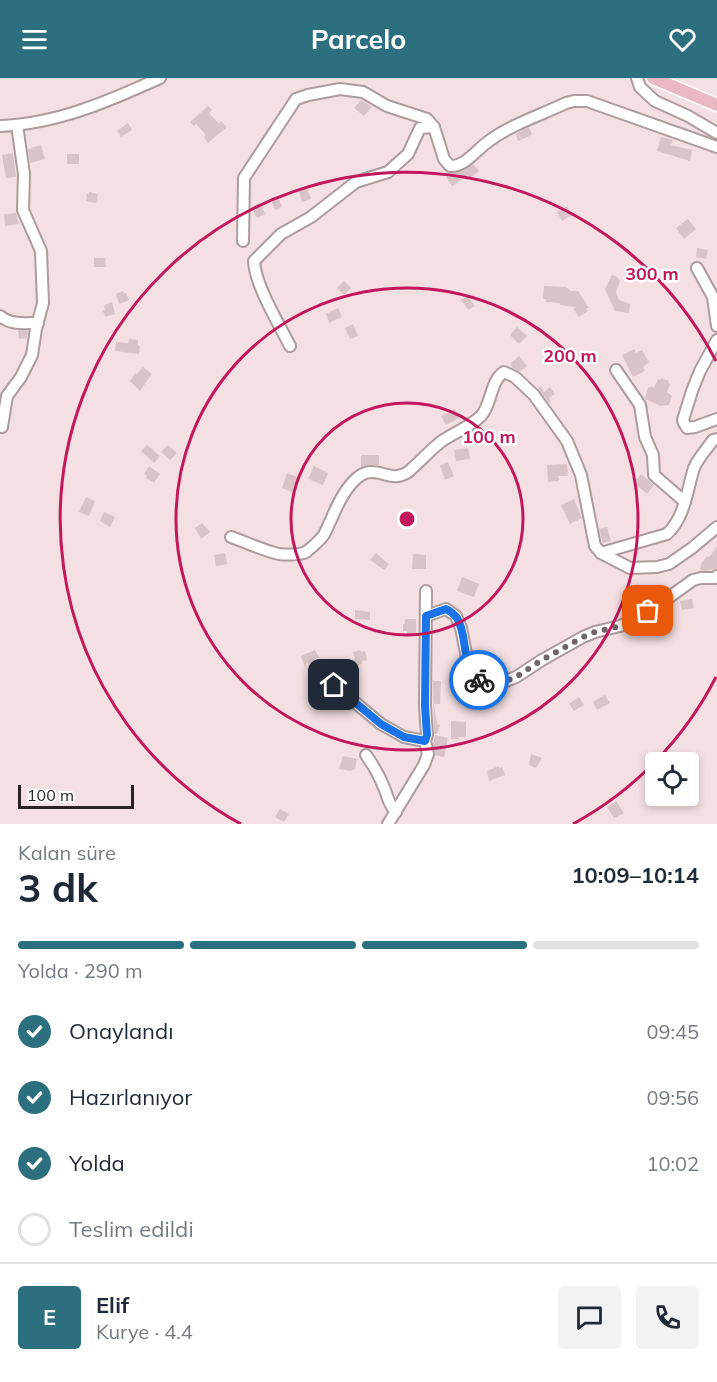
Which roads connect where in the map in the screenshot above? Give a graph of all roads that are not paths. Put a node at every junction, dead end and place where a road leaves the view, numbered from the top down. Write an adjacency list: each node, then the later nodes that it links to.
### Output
1 (160, 78): 5 (street)
2 (637, 78): 8 (street)
3 (653, 78): 4 (main road)
4 (717, 105)
5 (17, 125): 6 (street); 14 (street)
6 (0, 126)
7 (434, 127): 9 (street); 10 (street); 17 (street)
8 (717, 133)
9 (717, 147)
10 (243, 241)
11 (697, 268): 12 (street)
12 (715, 294): 15 (street)
13 (0, 316): 14 (street)
14 (38, 323): 20 (street)
15 (717, 326)
16 (717, 340): 19 (street)
17 (290, 346)
18 (616, 370): 22 (street)
19 (717, 418)
20 (2, 427)
21 (717, 439): 22 (street)
22 (686, 502): 25 (street)
23 (717, 526): 25 (street)
24 (231, 537): 25 (street)
25 (601, 553)
26 (717, 576): 28 (street)
27 (426, 591): 28 (street)
28 (426, 616): 30 (street)
29 (334, 685): 30 (street)
30 (425, 741): 32 (street)
31 (366, 755): 32 (street)
32 (396, 812): 33 (street)
33 (388, 824)

